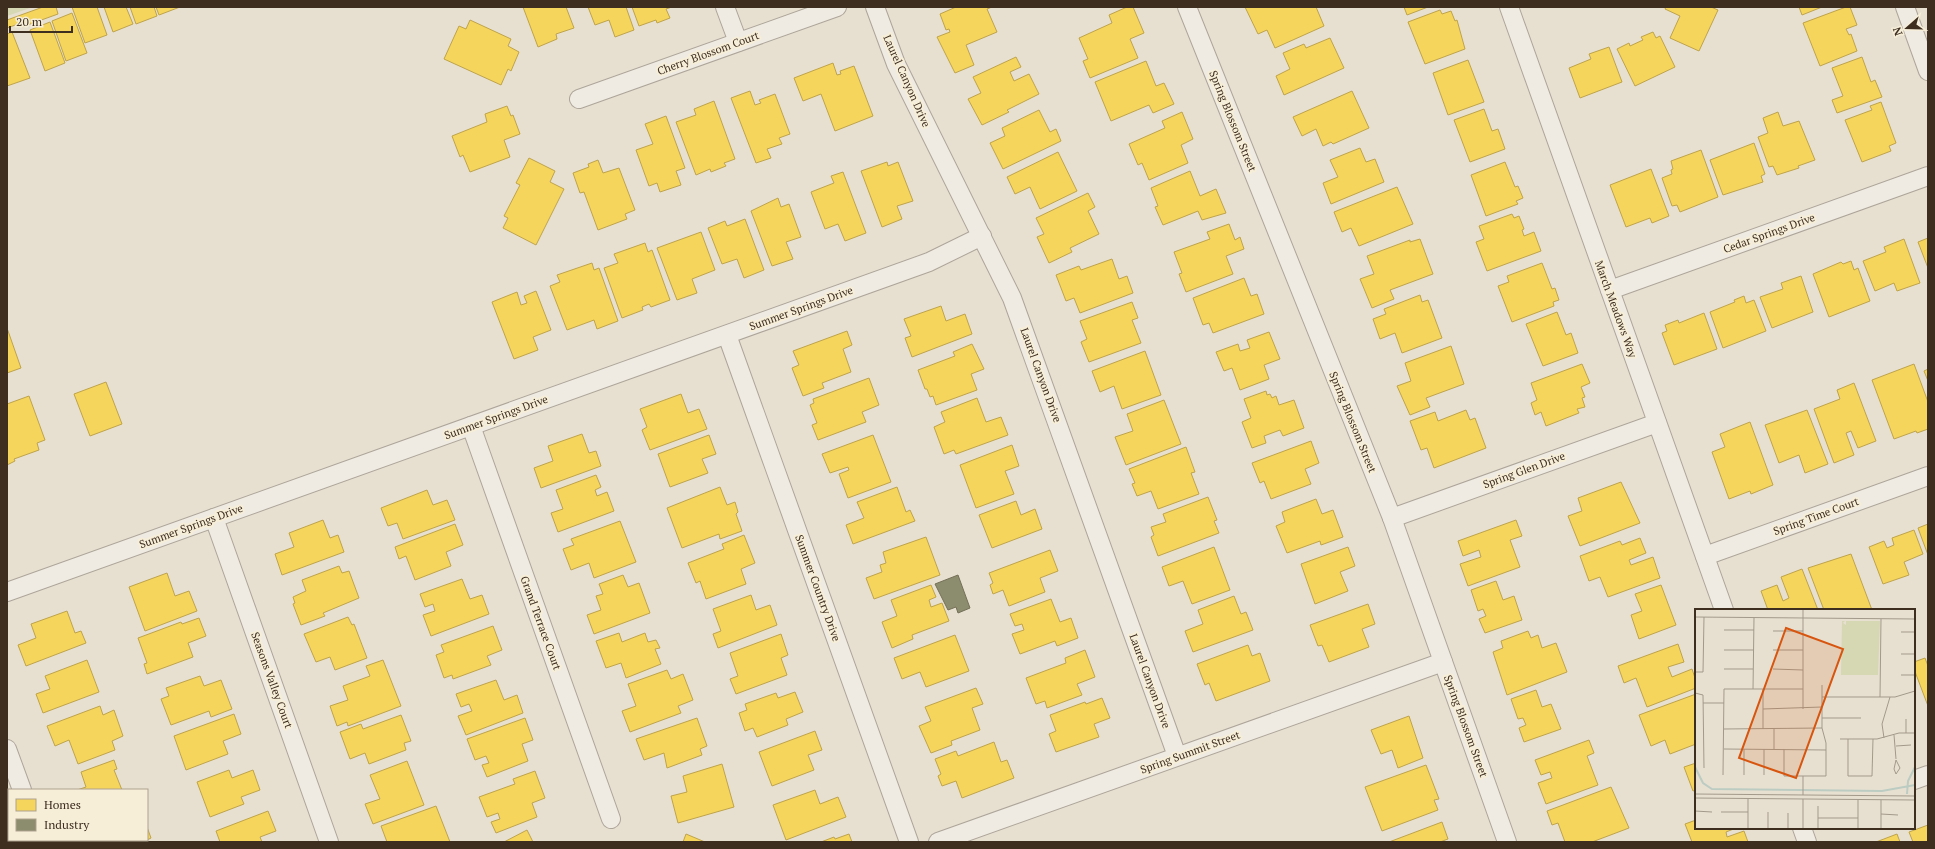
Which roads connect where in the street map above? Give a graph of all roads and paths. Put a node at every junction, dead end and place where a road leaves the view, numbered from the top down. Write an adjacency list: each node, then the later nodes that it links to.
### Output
1 (725, 7): 7 (street)
2 (837, 7): 7 (street, Cherry Blossom Court)
3 (875, 7): 11 (street, Laurel Canyon Drive)
4 (1187, 7): 18 (street, Spring Blossom Street)
5 (1905, 7): 8 (street)
6 (1513, 8): 12 (street, March Meadows Way)
7 (738, 42): 9 (street, Cherry Blossom Court)
8 (1928, 71)
9 (578, 99)
10 (1928, 176): 12 (street, Cedar Springs Drive)
11 (982, 236): 13 (street, Summer Springs Drive); 24 (street, Laurel Canyon Drive)
12 (1610, 290): 14 (street, March Meadows Way)
13 (728, 335): 15 (street, Summer Springs Drive); 31 (street, Summer Country Drive)
14 (1657, 423): 18 (street, Spring Glen Drive); 19 (street, March Meadows Way)
15 (471, 426): 17 (street, Summer Springs Drive); 28 (street, Grand Terrace Court)
16 (1928, 476): 19 (street, Spring Time Court)
17 (214, 518): 20 (street, Summer Springs Drive); 30 (street, Seasons Valley Court)
18 (1392, 518): 22 (street, Spring Blossom Street)
19 (1705, 556): 21 (street, March Meadows Way)
20 (7, 592)
21 (1724, 609)
22 (1443, 662): 24 (street, Spring Summit Street); 33 (street, Spring Blossom Street)
23 (7, 749): 27 (street)
24 (1177, 756): 32 (street, Spring Summit Street)
25 (1928, 776): 26 (street)
26 (1915, 780)
27 (22, 789)
28 (611, 819)
29 (1802, 829): 34 (street)
30 (329, 842)
31 (909, 842)
32 (938, 842)
33 (1507, 842)
34 (1807, 842)

